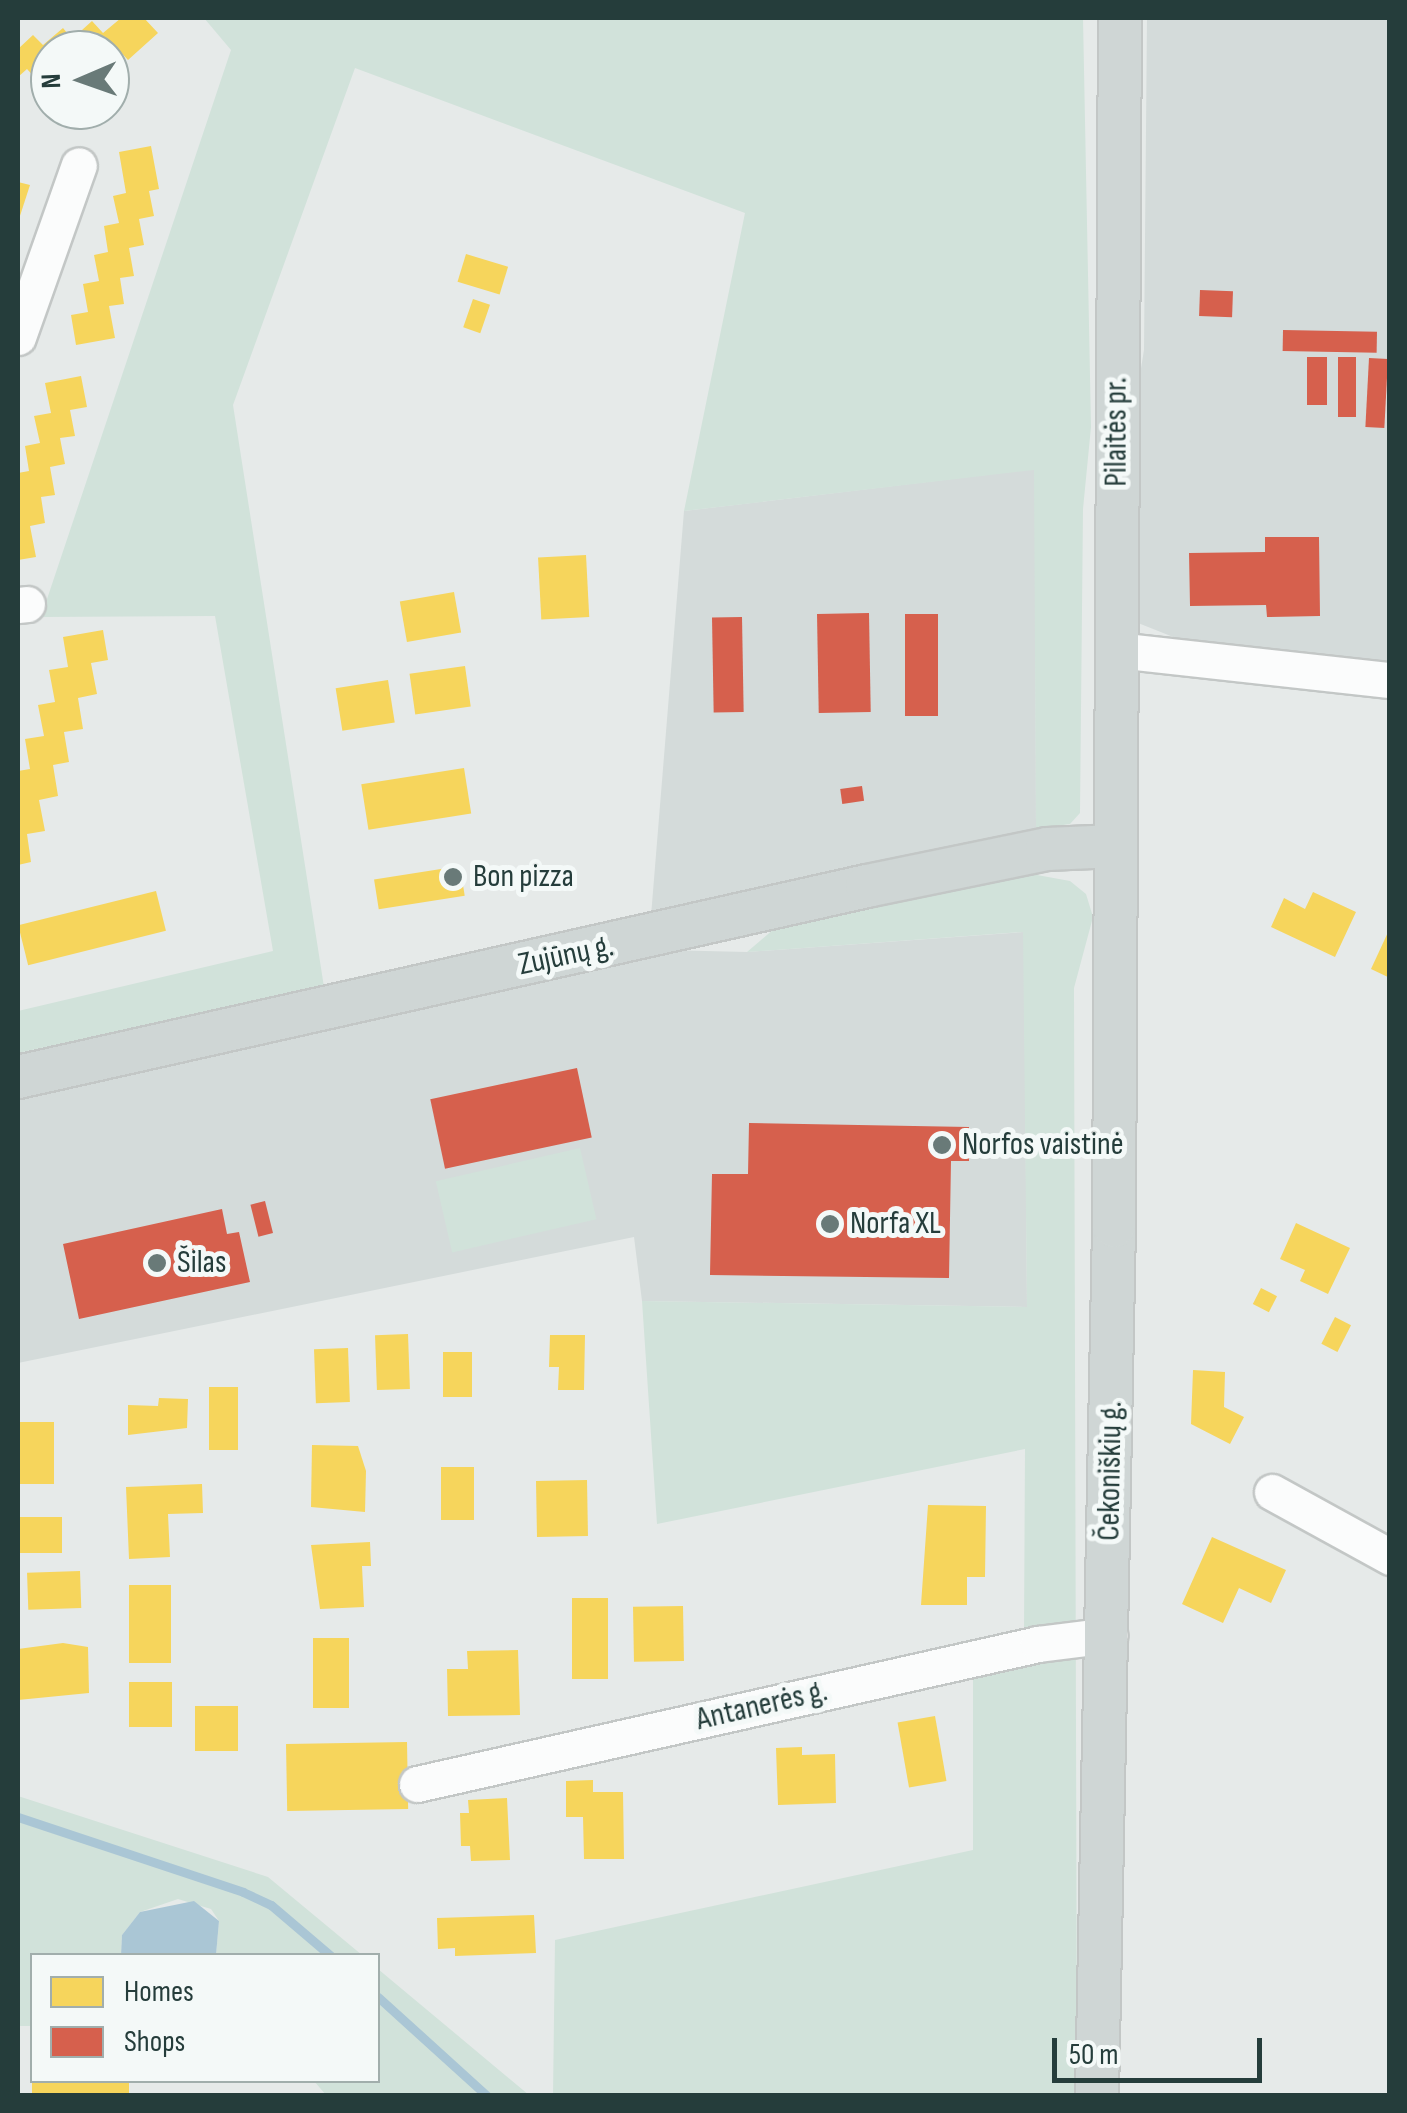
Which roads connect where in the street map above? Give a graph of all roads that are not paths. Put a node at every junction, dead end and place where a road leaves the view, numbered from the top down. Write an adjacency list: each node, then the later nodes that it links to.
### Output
1 (1120, 18): 5 (main road, Pilaitės pr.)
2 (78, 165): 3 (street)
3 (30, 262): 4 (street)
4 (18, 337)
5 (1117, 650): 6 (street); 7 (main road, Pilaitės pr.)
6 (1390, 680)
7 (1116, 846): 8 (main road, Zujūnų g.); 11 (main road, Čekoniškių g.)
8 (18, 1077)
9 (1272, 1492): 10 (street)
10 (1390, 1557)
11 (1108, 1634): 12 (street, Antanerės g.); 13 (main road, Čekoniškių g.)
12 (417, 1784)
13 (1098, 2096)

